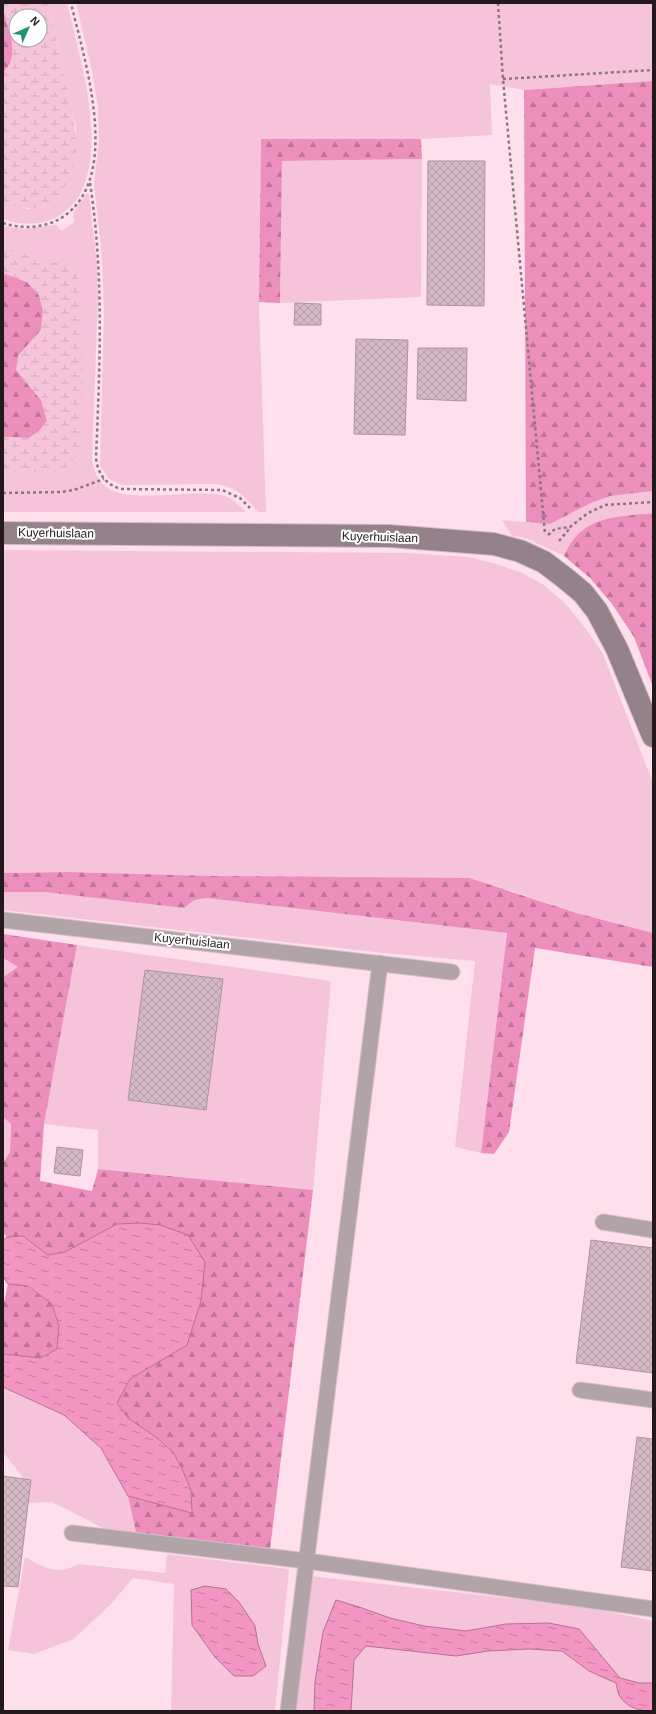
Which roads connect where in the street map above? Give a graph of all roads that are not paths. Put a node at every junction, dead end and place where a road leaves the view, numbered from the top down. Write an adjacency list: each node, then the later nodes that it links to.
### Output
1 (3, 533): 2 (street, Kuyerhuislaan)
2 (653, 736)
3 (3, 920): 4 (lane, Kuyerhuislaan)
4 (380, 963): 5 (lane, Kuyerhuislaan); 11 (lane)
5 (452, 972)
6 (603, 1222): 7 (lane)
7 (653, 1230)
8 (580, 1390): 9 (lane)
9 (653, 1400)
10 (72, 1533): 11 (lane)
11 (307, 1561): 12 (lane); 13 (lane)
12 (653, 1609)
13 (288, 1711)

